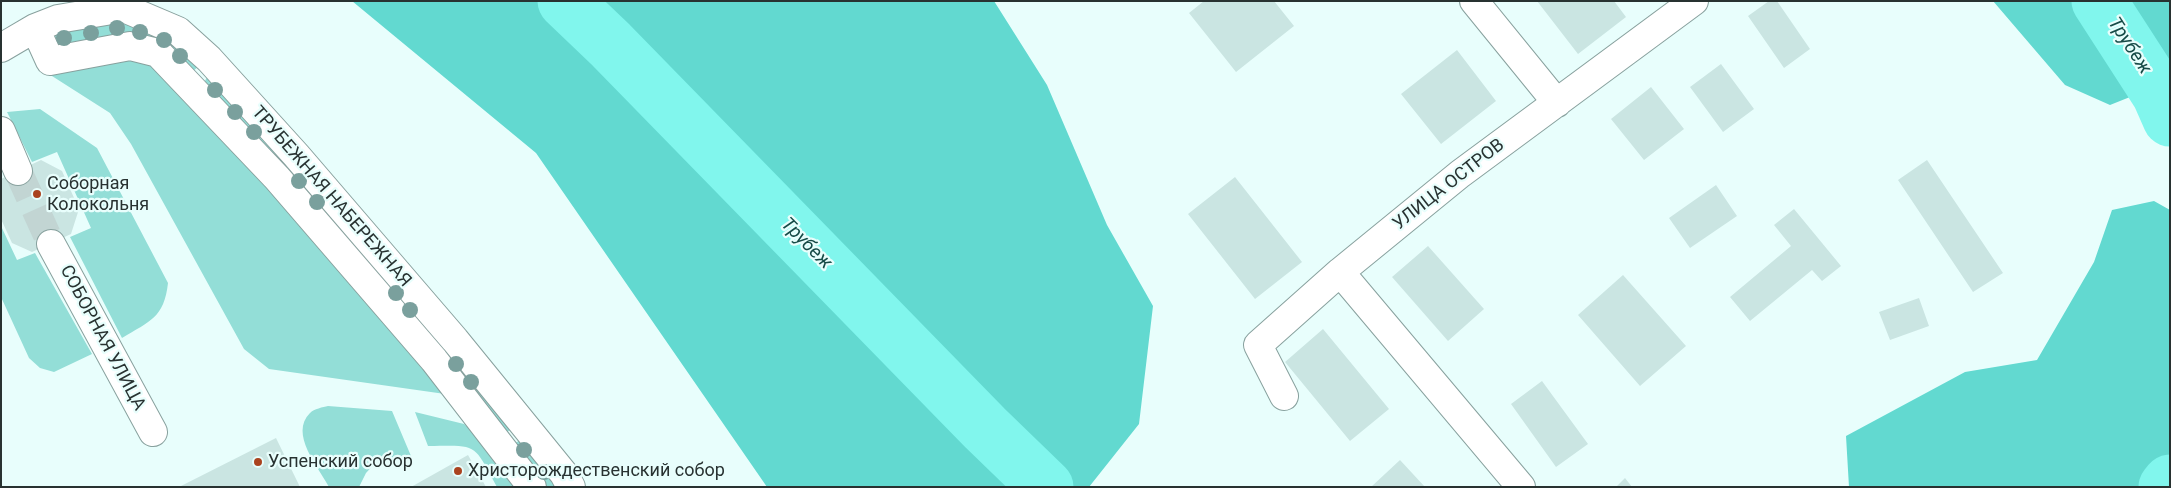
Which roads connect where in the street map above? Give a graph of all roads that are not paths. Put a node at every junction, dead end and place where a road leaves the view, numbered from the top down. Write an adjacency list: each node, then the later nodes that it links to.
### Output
1 (1474, 1): 5 (street)
2 (1694, 1): 5 (street, УЛИЦА ОСТРОВ)
3 (35, 28): 4 (street, ТРУБЕЖНАЯ НАБЕРЕЖНАЯ); 12 (street, ТРУБЕЖНАЯ НАБЕРЕЖНАЯ); 13 (street, ТРУБЕЖНАЯ НАБЕРЕЖНАЯ)
4 (1, 48)
5 (1557, 103): 9 (street, УЛИЦА ОСТРОВ)
6 (1, 131): 7 (street)
7 (18, 170)
8 (51, 244): 11 (street, СОБОРНАЯ УЛИЦА)
9 (1340, 272): 10 (street, УЛИЦА ОСТРОВ); 14 (street)
10 (1284, 396)
11 (153, 432)
12 (532, 487)
13 (571, 487)
14 (1521, 487)

